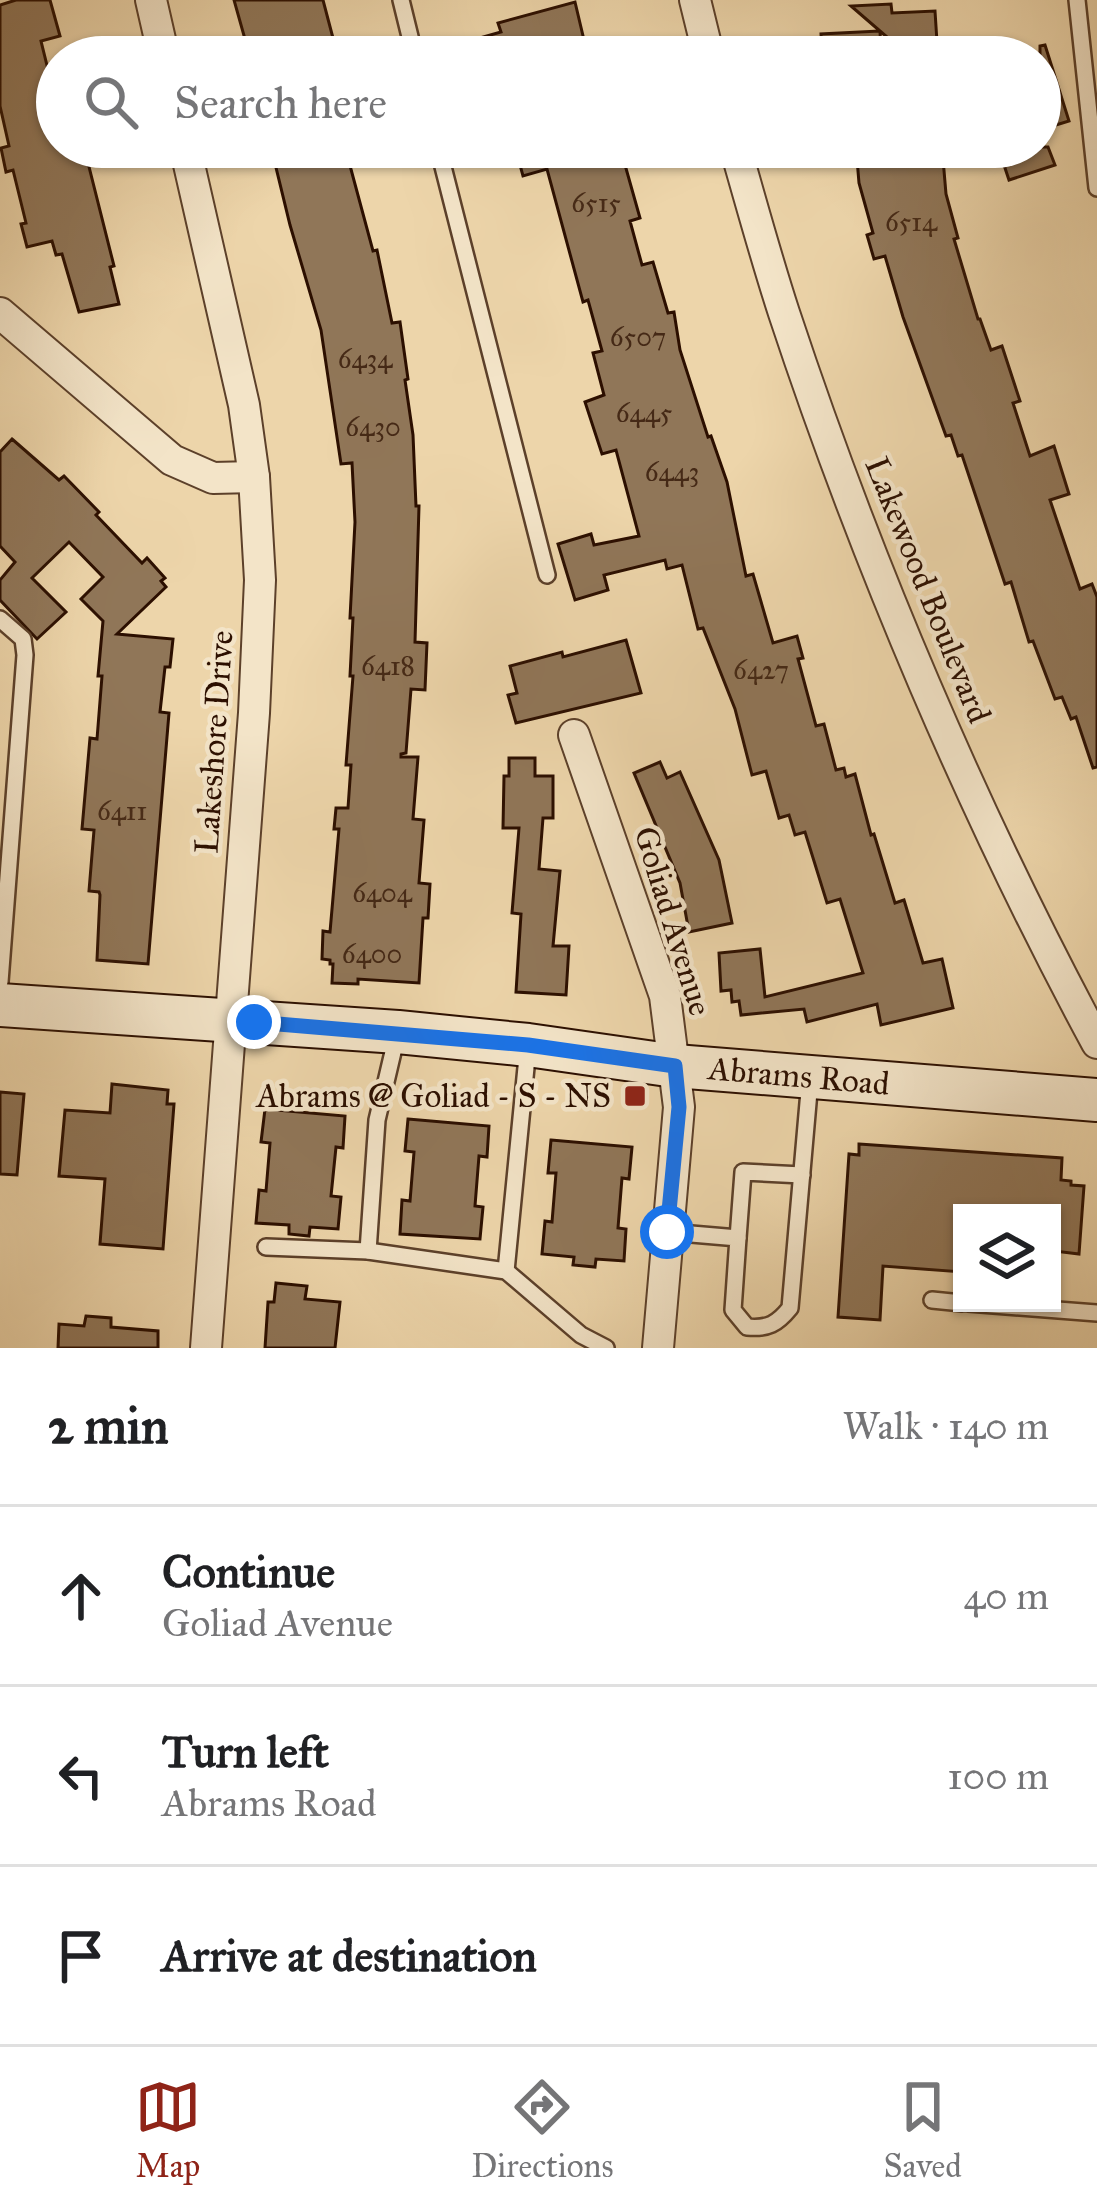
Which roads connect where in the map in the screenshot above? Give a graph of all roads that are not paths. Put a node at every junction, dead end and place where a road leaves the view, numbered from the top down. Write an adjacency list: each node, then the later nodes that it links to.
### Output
1 (152, 0): 5 (street)
2 (401, 0): 6 (lane)
3 (695, 0): 7 (street)
4 (1077, 0): 11 (lane)
5 (160, 36)
6 (410, 36)
7 (704, 36)
8 (190, 168): 13 (street, Lakeshore Drive)
9 (443, 168): 14 (lane)
10 (740, 168): 21 (street, Lakewood Boulevard)
11 (1097, 188)
12 (0, 313): 13 (street)
13 (254, 477): 19 (street, Lakeshore Drive)
14 (548, 575)
15 (0, 619): 17 (lane)
16 (574, 735): 23 (street, Goliad Avenue)
17 (0, 982)
18 (0, 1005): 19 (main road, Abrams Road)
19 (231, 1019): 20 (main road, Abrams Road); 36 (street, Lakeshore Drive)
20 (398, 1032): 22 (main road, Abrams Road); 30 (lane)
21 (1097, 1043)
22 (528, 1045): 23 (main road, Abrams Road); 31 (lane)
23 (675, 1066): 24 (main road, Abrams Road); 27 (street, Goliad Avenue)
24 (810, 1077): 25 (main road, Abrams Road); 26 (lane)
25 (1097, 1100)
26 (802, 1175): 28 (lane); 28 (lane)
27 (667, 1232): 28 (lane); 38 (street, Goliad Avenue)
28 (738, 1238)
29 (266, 1247): 30 (lane)
30 (368, 1251): 31 (lane)
31 (506, 1270): 37 (lane)
32 (932, 1300): 33 (lane)
33 (953, 1302)
34 (1061, 1310): 35 (lane)
35 (1097, 1313)
36 (206, 1348)
37 (606, 1348)
38 (658, 1348)

